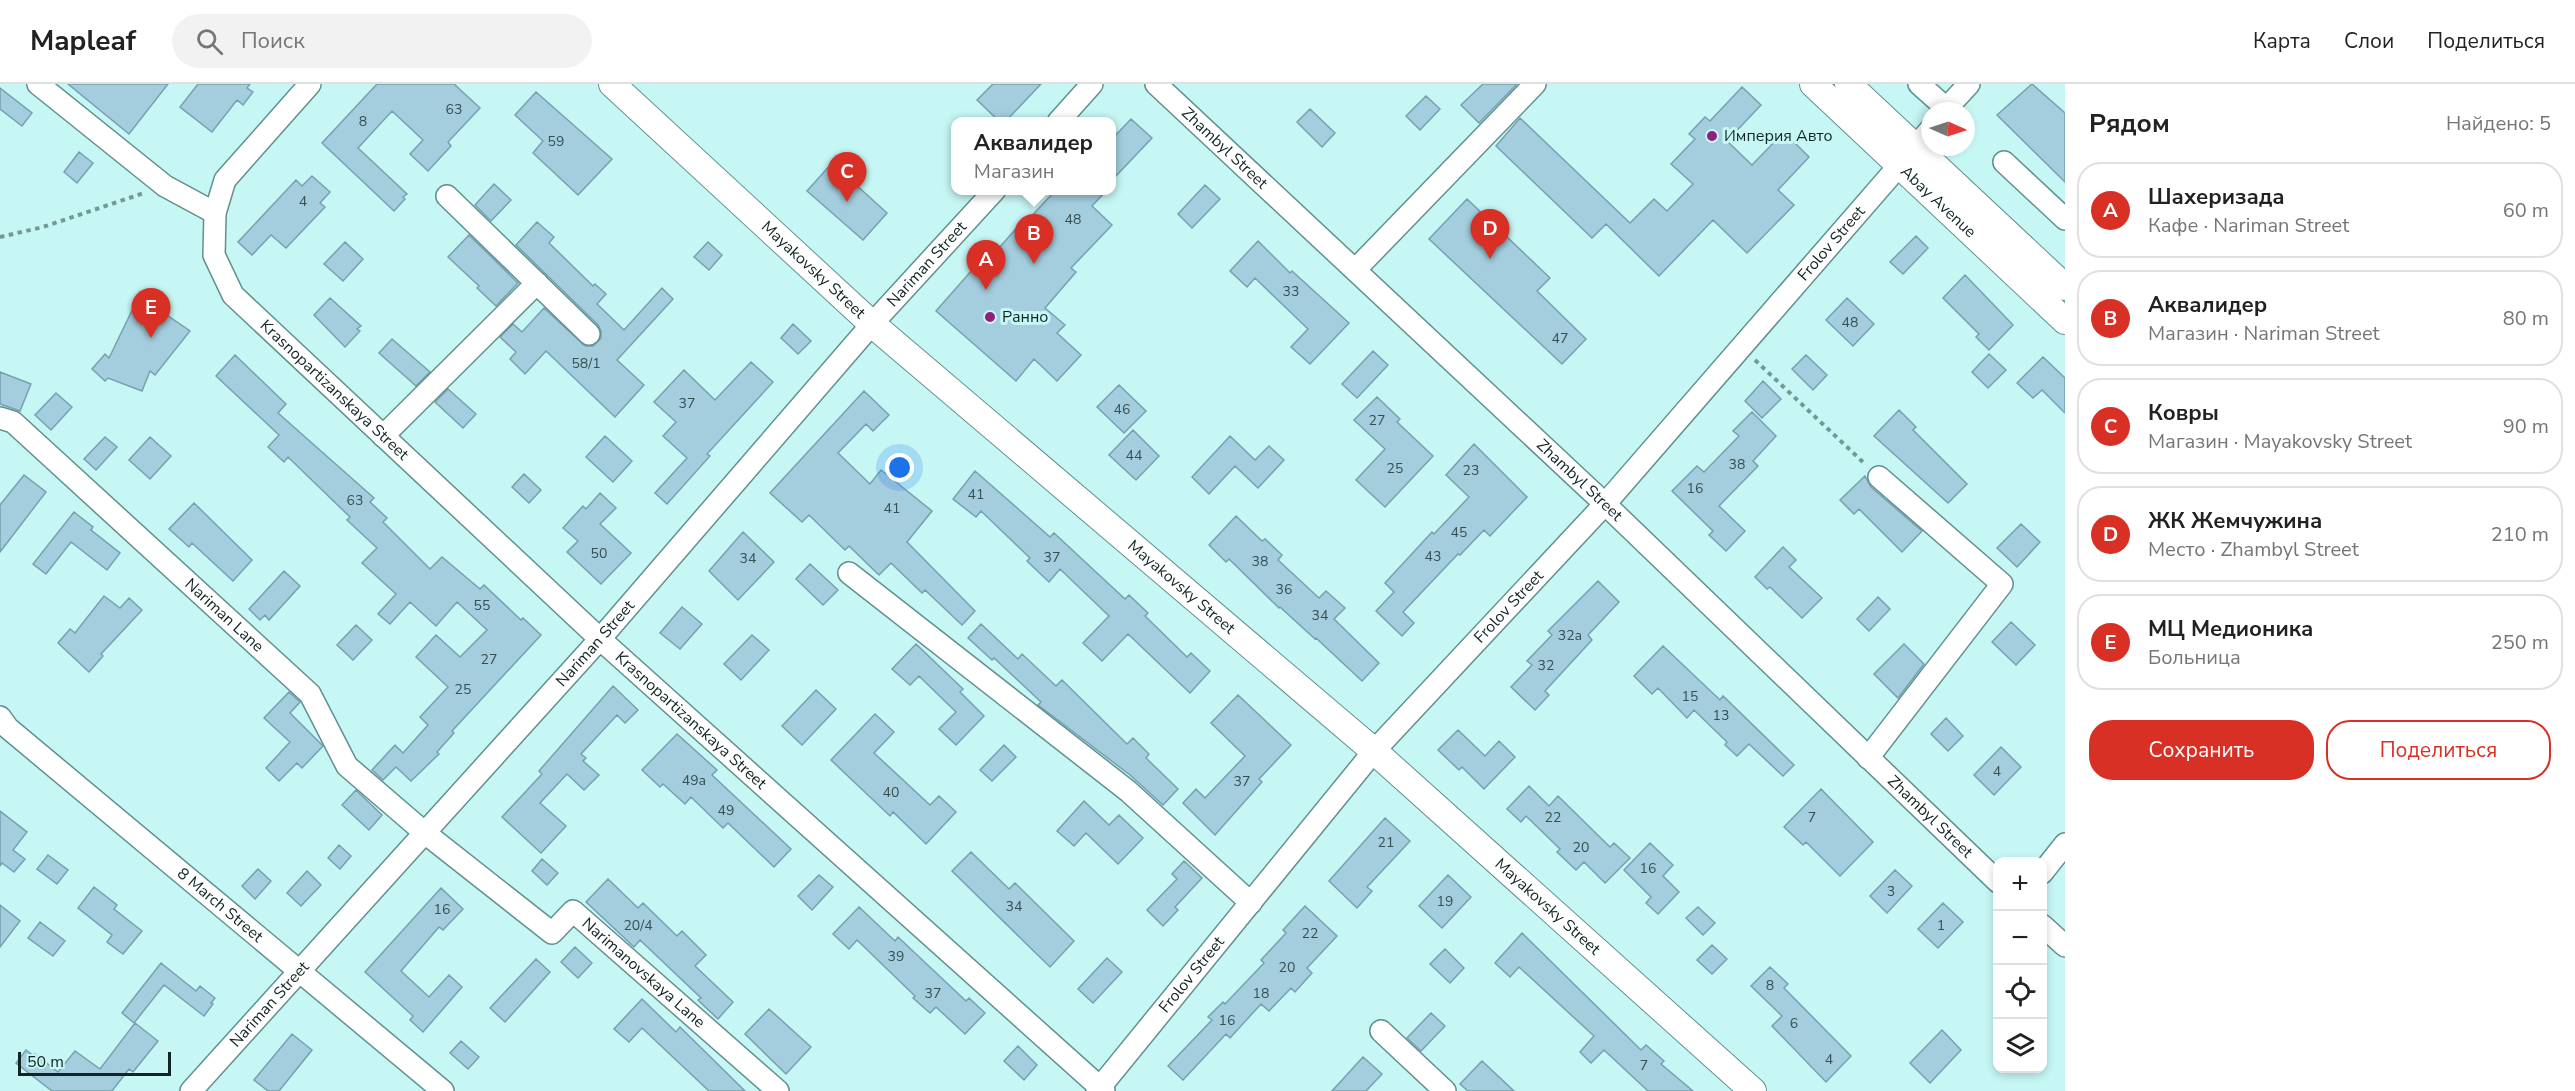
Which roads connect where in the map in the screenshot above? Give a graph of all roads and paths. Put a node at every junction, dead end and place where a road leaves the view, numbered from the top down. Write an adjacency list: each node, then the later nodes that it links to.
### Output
1 (38, 84): 16 (street)
2 (310, 84): 19 (street)
3 (612, 84): 26 (main road, Mayakovsky Street)
4 (1092, 84): 13 (street)
5 (1156, 84): 22 (street, Zhambyl Street)
6 (1535, 84): 22 (street)
7 (1813, 84): 14 (main road, Abay Avenue)
8 (1848, 84): 14 (main road, Abay Avenue)
9 (1919, 84): 11 (street)
10 (1969, 84): 12 (street)
11 (1937, 102)
12 (1952, 102)
13 (1062, 117)
14 (1915, 147): 24 (main road, Abay Avenue); 25 (main road, Abay Avenue); 28 (street, Frolov Street)
15 (2004, 162): 20 (street)
16 (165, 186): 19 (street); 21 (path)
17 (447, 195): 23 (street)
18 (989, 195): 26 (street, Nariman Street)
19 (214, 213): 30 (street, Krasnopartizanskaya Street)
20 (2065, 219)
21 (0, 237)
22 (1355, 270): 32 (street, Zhambyl Street)
23 (537, 283): 27 (street); 30 (street)
24 (2065, 287)
25 (2065, 321)
26 (872, 324): 34 (street, Nariman Street); 36 (main road, Mayakovsky Street)
27 (589, 334)
28 (1742, 347): 31 (path); 32 (street, Frolov Street)
29 (0, 418): 38 (street, Nariman Lane)
30 (383, 436): 34 (street, Krasnopartizanskaya Street)
31 (1879, 477): 37 (street)
32 (1605, 504): 36 (street, Frolov Street); 37 (street, Zhambyl Street)
33 (849, 573): 42 (street)
34 (600, 639): 38 (street, Nariman Street); 47 (street, Krasnopartizanskaya Street)
35 (0, 717): 45 (street, 8 March Street)
36 (1374, 752): 42 (street, Frolov Street); 52 (main road, Mayakovsky Street)
37 (1868, 758): 41 (street, Zhambyl Street)
38 (425, 833): 45 (street, Nariman Street); 50 (street, Narimanovskaya Lane)
39 (2065, 844): 40 (street)
40 (2047, 868)
41 (1993, 877)
42 (1251, 903): 47 (street, Frolov Street)
43 (2047, 929): 44 (street)
44 (2065, 946)
45 (300, 972): 48 (street, Nariman Street); 49 (street, 8 March Street)
46 (1381, 1031): 51 (street)
47 (1101, 1090)
48 (191, 1091)
49 (443, 1091)
50 (778, 1091)
51 (1445, 1091)
52 (1753, 1091)

